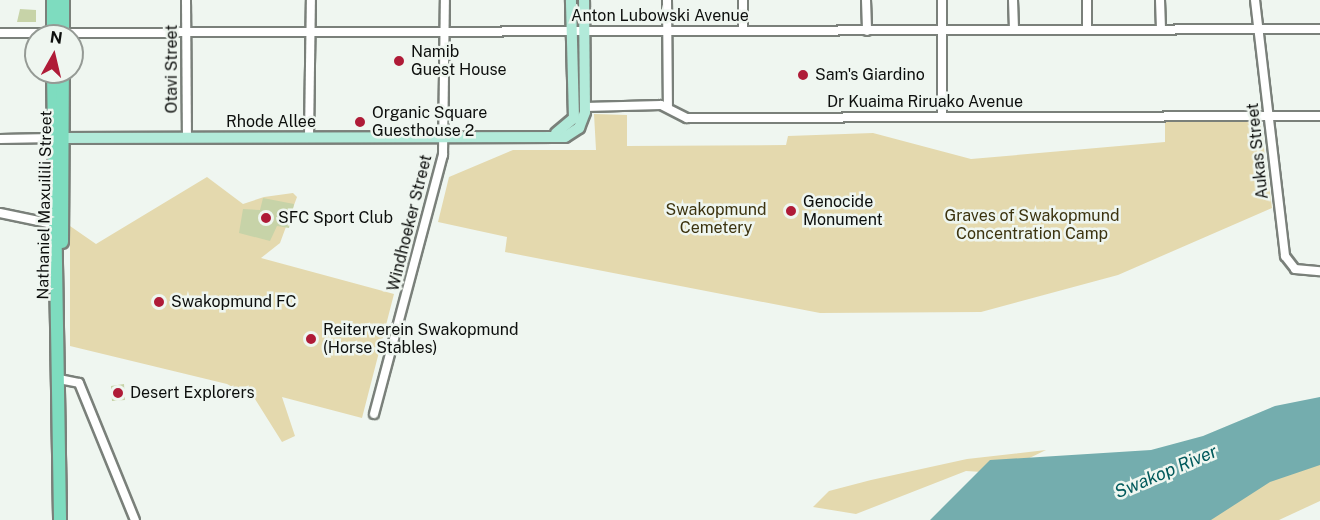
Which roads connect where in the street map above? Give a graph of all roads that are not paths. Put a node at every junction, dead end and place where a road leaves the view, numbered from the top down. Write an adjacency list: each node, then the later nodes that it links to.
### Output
1 (53, 0): 16 (highway)
2 (63, 0): 17 (highway)
3 (186, 0): 24 (street, Otavi Street)
4 (312, 0): 30 (street)
5 (445, 0): 25 (street, Windhoeker Street)
6 (571, 0): 26 (main road)
7 (584, 0): 31 (main road)
8 (667, 0): 27 (street)
9 (743, 0): 28 (street)
10 (866, 0): 29 (street)
11 (942, 0): 23 (street)
12 (1013, 0): 19 (street)
13 (1087, 0): 20 (street)
14 (1160, 0): 21 (street)
15 (1255, 0): 22 (street, Aukas Street)
16 (57, 24)
17 (59, 24)
18 (1320, 28): 22 (street, Anton Lubowski Avenue)
19 (1014, 29): 20 (street, Anton Lubowski Avenue); 23 (street, Anton Lubowski Avenue)
20 (1087, 29): 21 (street, Anton Lubowski Avenue)
21 (1161, 29): 22 (street, Anton Lubowski Avenue)
22 (1258, 29): 40 (street, Aukas Street)
23 (942, 30): 29 (street, Anton Lubowski Avenue); 39 (street)
24 (187, 31): 30 (street, Anton Lubowski Avenue); 34 (street, Anton Lubowski Avenue); 42 (street, Otavi Street)
25 (445, 31): 26 (street, Anton Lubowski Avenue); 30 (street, Anton Lubowski Avenue); 44 (street, Windhoeker Street)
26 (571, 31): 31 (street, Anton Lubowski Avenue); 45 (main road)
27 (668, 31): 28 (street, Anton Lubowski Avenue); 31 (street, Anton Lubowski Avenue); 38 (street)
28 (743, 31): 29 (street, Anton Lubowski Avenue)
29 (867, 31)
30 (312, 32): 43 (street)
31 (584, 32): 37 (main road)
32 (0, 33): 33 (street, Anton Lubowski Avenue)
33 (24, 33)
34 (84, 33)
35 (54, 84): 46 (highway, Nathaniel Maxuilili Street)
36 (62, 84): 46 (highway, Nathaniel Maxuilili Street)
37 (585, 107): 38 (street, Dr Kuaima Riruako Avenue); 45 (main road, Rhode Allee)
38 (668, 107): 39 (street, Dr Kuaima Riruako Avenue)
39 (942, 116): 40 (street, Dr Kuaima Riruako Avenue)
40 (1269, 116): 41 (street, Dr Kuaima Riruako Avenue); 50 (street, Aukas Street)
41 (1320, 116)
42 (187, 137): 43 (main road, Rhode Allee); 46 (main road, Rhode Allee)
43 (309, 137): 44 (main road, Rhode Allee)
44 (444, 137): 45 (main road, Rhode Allee); 52 (street, Windhoeker Street)
45 (542, 137)
46 (58, 138): 47 (street, Rhode Allee); 49 (highway, Nathaniel Maxuilili Street)
47 (0, 139)
48 (0, 213): 49 (street)
49 (58, 225): 51 (highway, Nathaniel Maxuilili Street)
50 (1320, 271)
51 (59, 379): 53 (highway, Nathaniel Maxuilili Street); 54 (street)
52 (374, 414)
53 (60, 520)
54 (135, 520)

